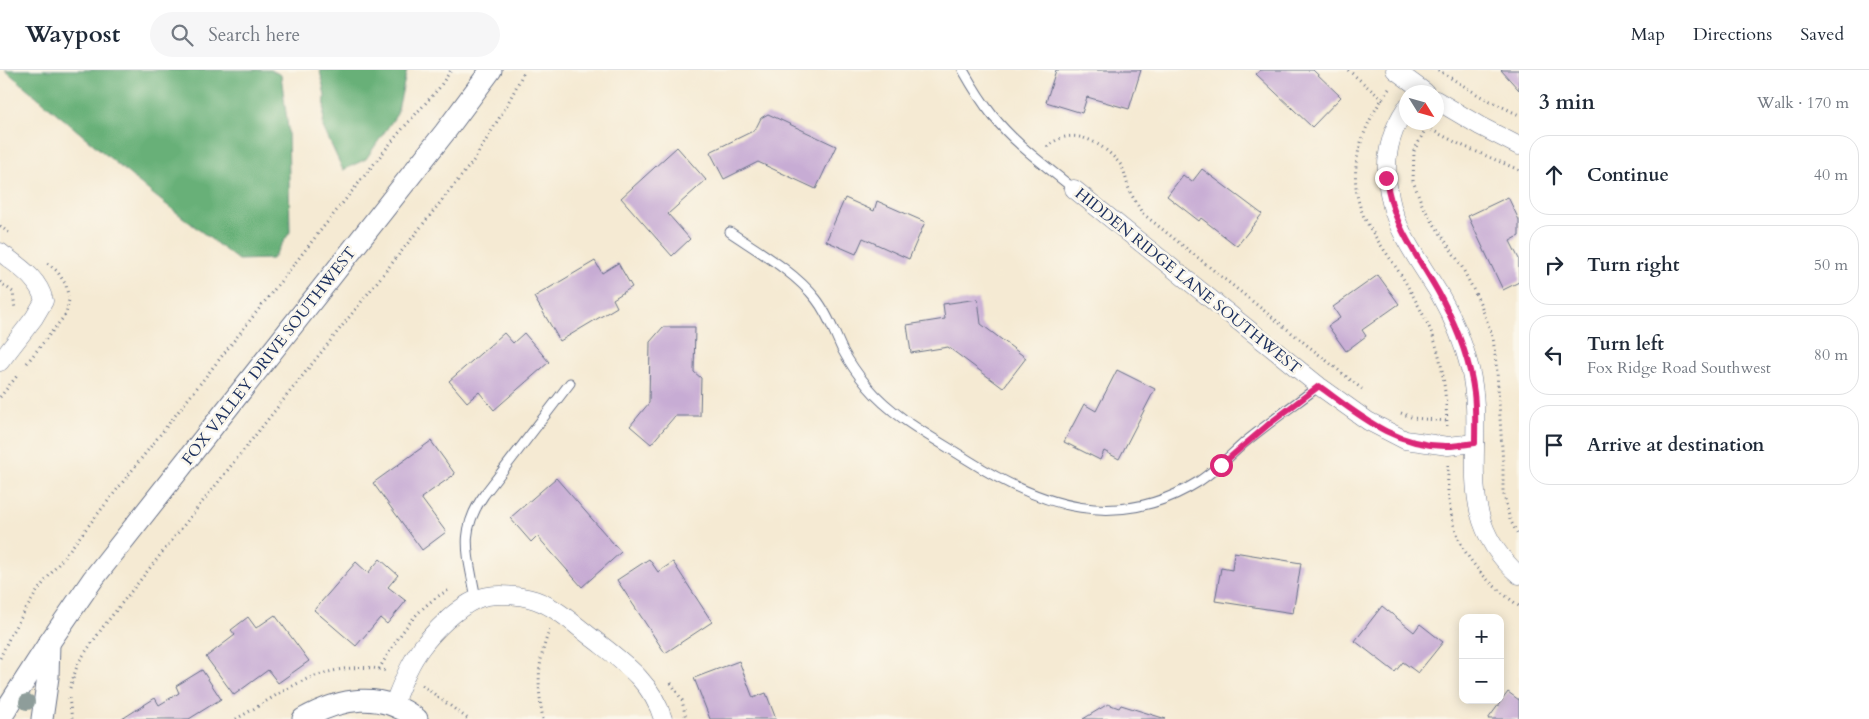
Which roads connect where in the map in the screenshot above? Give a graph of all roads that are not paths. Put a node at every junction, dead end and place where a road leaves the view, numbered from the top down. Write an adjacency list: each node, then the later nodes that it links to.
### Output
1 (491, 70): 17 (street, FOX VALLEY DRIVE SOUTHWEST)
2 (963, 70): 8 (lane, HIDDEN RIDGE LANE SOUTHWEST)
3 (1400, 72): 4 (street)
4 (1414, 85)
5 (1444, 105): 7 (street)
6 (1399, 122): 14 (street)
7 (1519, 146)
8 (1074, 189): 13 (street, HIDDEN RIDGE LANE SOUTHWEST)
9 (730, 232): 13 (lane)
10 (0, 252): 11 (street)
11 (0, 362)
12 (570, 383): 16 (lane)
13 (1319, 386): 14 (street, HIDDEN RIDGE LANE SOUTHWEST)
14 (1475, 443): 15 (street)
15 (1519, 575)
16 (476, 599): 18 (street); 23 (street)
17 (49, 643): 19 (street, FOX VALLEY DRIVE SOUTHWEST); 20 (street)
18 (393, 705): 21 (street); 22 (street)
19 (0, 719)
20 (42, 719)
21 (303, 719)
22 (417, 719)
23 (663, 719)

